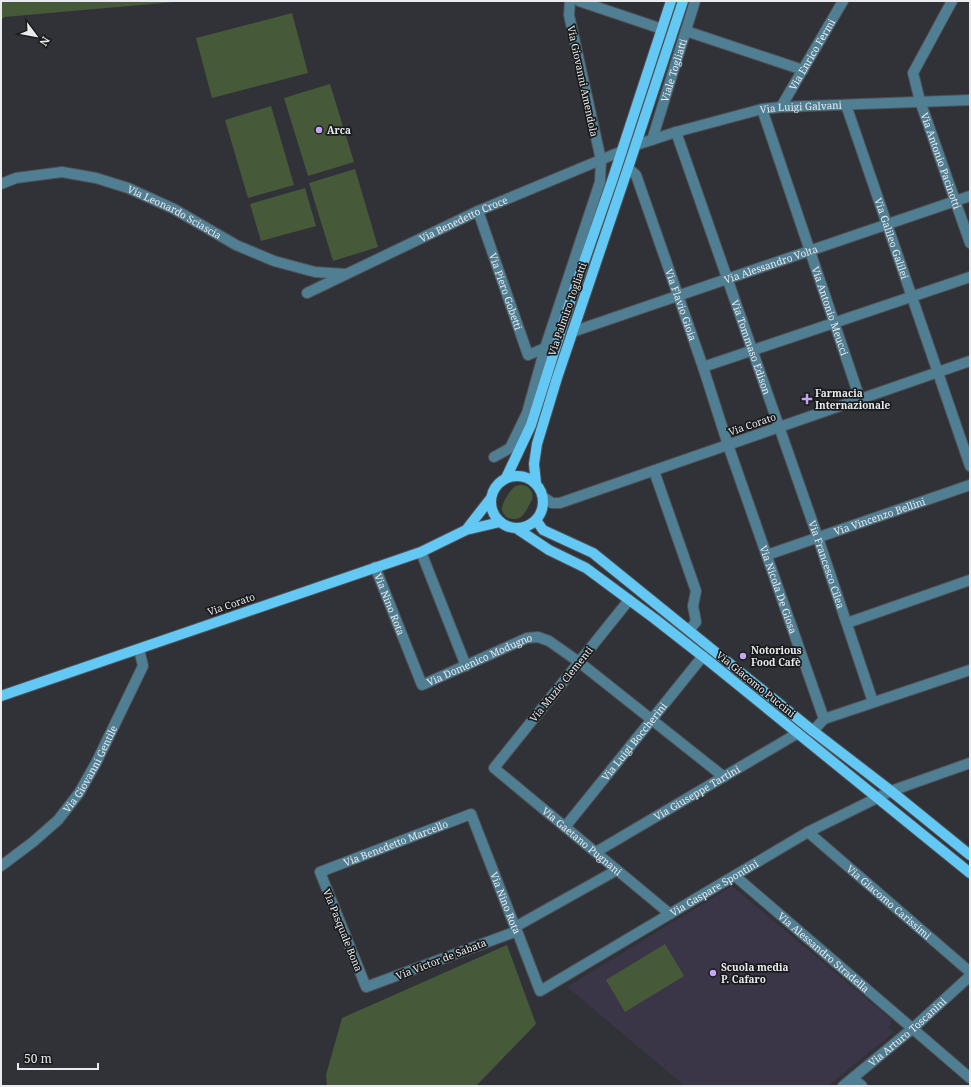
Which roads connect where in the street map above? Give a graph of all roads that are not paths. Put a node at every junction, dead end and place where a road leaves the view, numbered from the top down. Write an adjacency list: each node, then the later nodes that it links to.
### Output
1 (570, 1): 20 (street, Via Giovanni Amendola)
2 (579, 1): 8 (street)
3 (670, 1): 8 (main road, Via Palmiro Togliatti)
4 (683, 1): 18 (main road, Via Palmiro Togliatti)
5 (695, 1): 9 (street, Viale Togliatti)
6 (843, 1): 10 (street, Via Enrico Fermi)
7 (952, 1): 12 (street, Via Antonio Pacinotti)
8 (662, 29): 19 (main road, Via Palmiro Togliatti)
9 (686, 31): 10 (street); 17 (street, Viale Togliatti)
10 (803, 70): 14 (street, Via Enrico Fermi)
11 (970, 100): 12 (street, Via Luigi Galvani)
12 (920, 101): 13 (street, Via Luigi Galvani); 24 (street, Via Antonio Pacinotti)
13 (846, 105): 14 (street, Via Luigi Galvani); 26 (street, Via Galileo Galilei)
14 (781, 107): 15 (street, Via Luigi Galvani)
15 (762, 109): 16 (street, Via Luigi Galvani); 28 (street, Via Antonio Meucci)
16 (676, 132): 17 (street, Via Luigi Galvani); 31 (street, Via Tommaso Edison)
17 (652, 140): 18 (street, Via Luigi Galvani)
18 (636, 144): 19 (main road); 21 (main road, Via Palmiro Togliatti)
19 (622, 151): 20 (street, Via Benedetto Croce); 48 (main road, Via Palmiro Togliatti)
20 (600, 160): 25 (street, Via Benedetto Croce); 37 (street, Via Giovanni Amendola)
21 (628, 168): 33 (street, Via Flavio Gioia); 36 (main road, Via Palmiro Togliatti)
22 (1, 184): 29 (street, Via Leonardo Sciascia)
23 (970, 196): 24 (street, Via Alessandro Volta)
24 (956, 201): 26 (street, Via Alessandro Volta); 27 (street, Via Antonio Pacinotti)
25 (478, 211): 29 (street, Via Benedetto Croce); 37 (street, Via Piero Gobetti)
26 (887, 224): 28 (street, Via Alessandro Volta); 34 (street, Via Galileo Galilei)
27 (970, 243)
28 (810, 251): 31 (street, Via Alessandro Volta); 35 (street, Via Antonio Meucci)
29 (345, 274): 32 (street, Via Benedetto Croce)
30 (970, 277): 34 (street)
31 (728, 279): 33 (street, Via Alessandro Volta); 38 (street, Via Tommaso Edison)
32 (307, 293)
33 (678, 296): 36 (street, Via Alessandro Volta); 40 (street, Via Flavio Gioia)
34 (912, 297): 35 (street); 41 (street, Via Galileo Galilei)
35 (835, 324): 38 (street); 42 (street, Via Antonio Meucci)
36 (572, 332): 49 (main road, Via Palmiro Togliatti)
37 (544, 348): 45 (street, Via Giovanni Amendola)
38 (752, 352): 40 (street); 43 (street, Via Tommaso Edison)
39 (970, 361): 41 (street, Via Corato)
40 (703, 367): 44 (street, Via Flavio Gioia)
41 (938, 372): 42 (street, Via Corato); 46 (street, Via Galileo Galilei)
42 (860, 399): 43 (street, Via Corato)
43 (779, 427): 44 (street, Via Corato); 57 (street, Via Francesco Cilea)
44 (728, 444): 47 (street, Via Corato); 59 (street, Via Nicola De Giosa)
45 (494, 457)
46 (970, 466)
47 (654, 471): 51 (street, Via Corato); 64 (street)
48 (506, 478): 49 (main road); 52 (main road, Via Corato)
49 (536, 483): 51 (main road)
50 (970, 485): 57 (street, Via Vincenzo Bellini)
51 (544, 497): 53 (main road)
52 (491, 498): 54 (main road); 56 (main road, Via Corato)
53 (536, 520): 55 (main road); 64 (main road, Via Giacomo Puccini)
54 (500, 522): 55 (main road); 56 (main road, Via Corato)
55 (516, 528): 62 (main road, Via Giacomo Puccini)
56 (466, 530): 58 (main road, Via Corato)
57 (818, 538): 59 (street, Via Vincenzo Bellini); 63 (street, Via Francesco Cilea)
58 (421, 552): 60 (main road, Via Corato); 68 (street)
59 (767, 555): 73 (street, Via Nicola De Giosa)
60 (375, 567): 65 (main road, Via Corato); 70 (street, Via Nino Rota)
61 (970, 580): 63 (street)
62 (629, 600): 66 (main road, Via Giacomo Puccini); 67 (street, Via Muzio Clementi)
63 (847, 623): 72 (street, Via Francesco Cilea)
64 (689, 630): 75 (main road, Via Giacomo Puccini)
65 (139, 649): 71 (main road, Via Corato); 87 (street, Via Giovanni Gentile)
66 (703, 656): 74 (street, Via Luigi Boccherini); 76 (main road, Via Giacomo Puccini)
67 (579, 662): 68 (street, Via Domenico Modugno); 74 (street, Via Domenico Modugno); 78 (street, Via Muzio Clementi)
68 (466, 666): 70 (street, Via Domenico Modugno)
69 (970, 670): 72 (street)
70 (422, 685)
71 (1, 696)
72 (874, 702): 73 (street)
73 (824, 719): 75 (street)
74 (652, 720): 79 (street, Via Domenico Modugno); 83 (street, Via Luigi Boccherini)
75 (813, 731): 80 (main road, Via Giacomo Puccini)
76 (798, 733): 79 (street, Via Giuseppe Tartini); 81 (main road, Via Giacomo Puccini)
77 (970, 763): 80 (street, Via Gaspare Spontini)
78 (494, 768): 83 (street, Via Gaetano Pugnani)
79 (724, 777): 85 (street, Via Giuseppe Tartini)
80 (891, 791): 81 (street, Via Gaspare Spontini); 86 (main road, Via Giacomo Puccini)
81 (878, 797): 84 (street, Via Gaspare Spontini); 90 (main road, Via Giacomo Puccini)
82 (471, 814): 89 (street, Via Benedetto Marcello); 93 (street, Via Nino Rota)
83 (565, 827): 85 (street, Via Gaetano Pugnani)
84 (808, 832): 91 (street, Via Gaspare Spontini); 94 (street, Via Giacomo Carissimi)
85 (596, 852): 88 (street, Via Gaetano Pugnani)
86 (970, 855)
87 (1, 866)
88 (617, 870): 92 (street, Via Gaetano Pugnani); 93 (street, Via Victor de Sabata)
89 (320, 872): 96 (street, Via Pasquale Bona)
90 (970, 873)
91 (735, 876): 92 (street, Via Gaspare Spontini); 98 (street, Via Alessandro Stradella)
92 (670, 914): 97 (street, Via Gaspare Spontini)
93 (516, 929): 96 (street, Via Victor de Sabata); 97 (street, Via Nino Rota)
94 (970, 972)
95 (970, 976): 98 (street, Via Arturo Toscanini)
96 (366, 987)
97 (540, 991)
98 (912, 1029): 99 (street, Via Arturo Toscanini); 100 (street, Via Alessandro Stradella)
99 (853, 1078): 101 (street, Via Arturo Toscanini); 102 (street)
100 (970, 1078)
101 (843, 1086)
102 (862, 1086)

